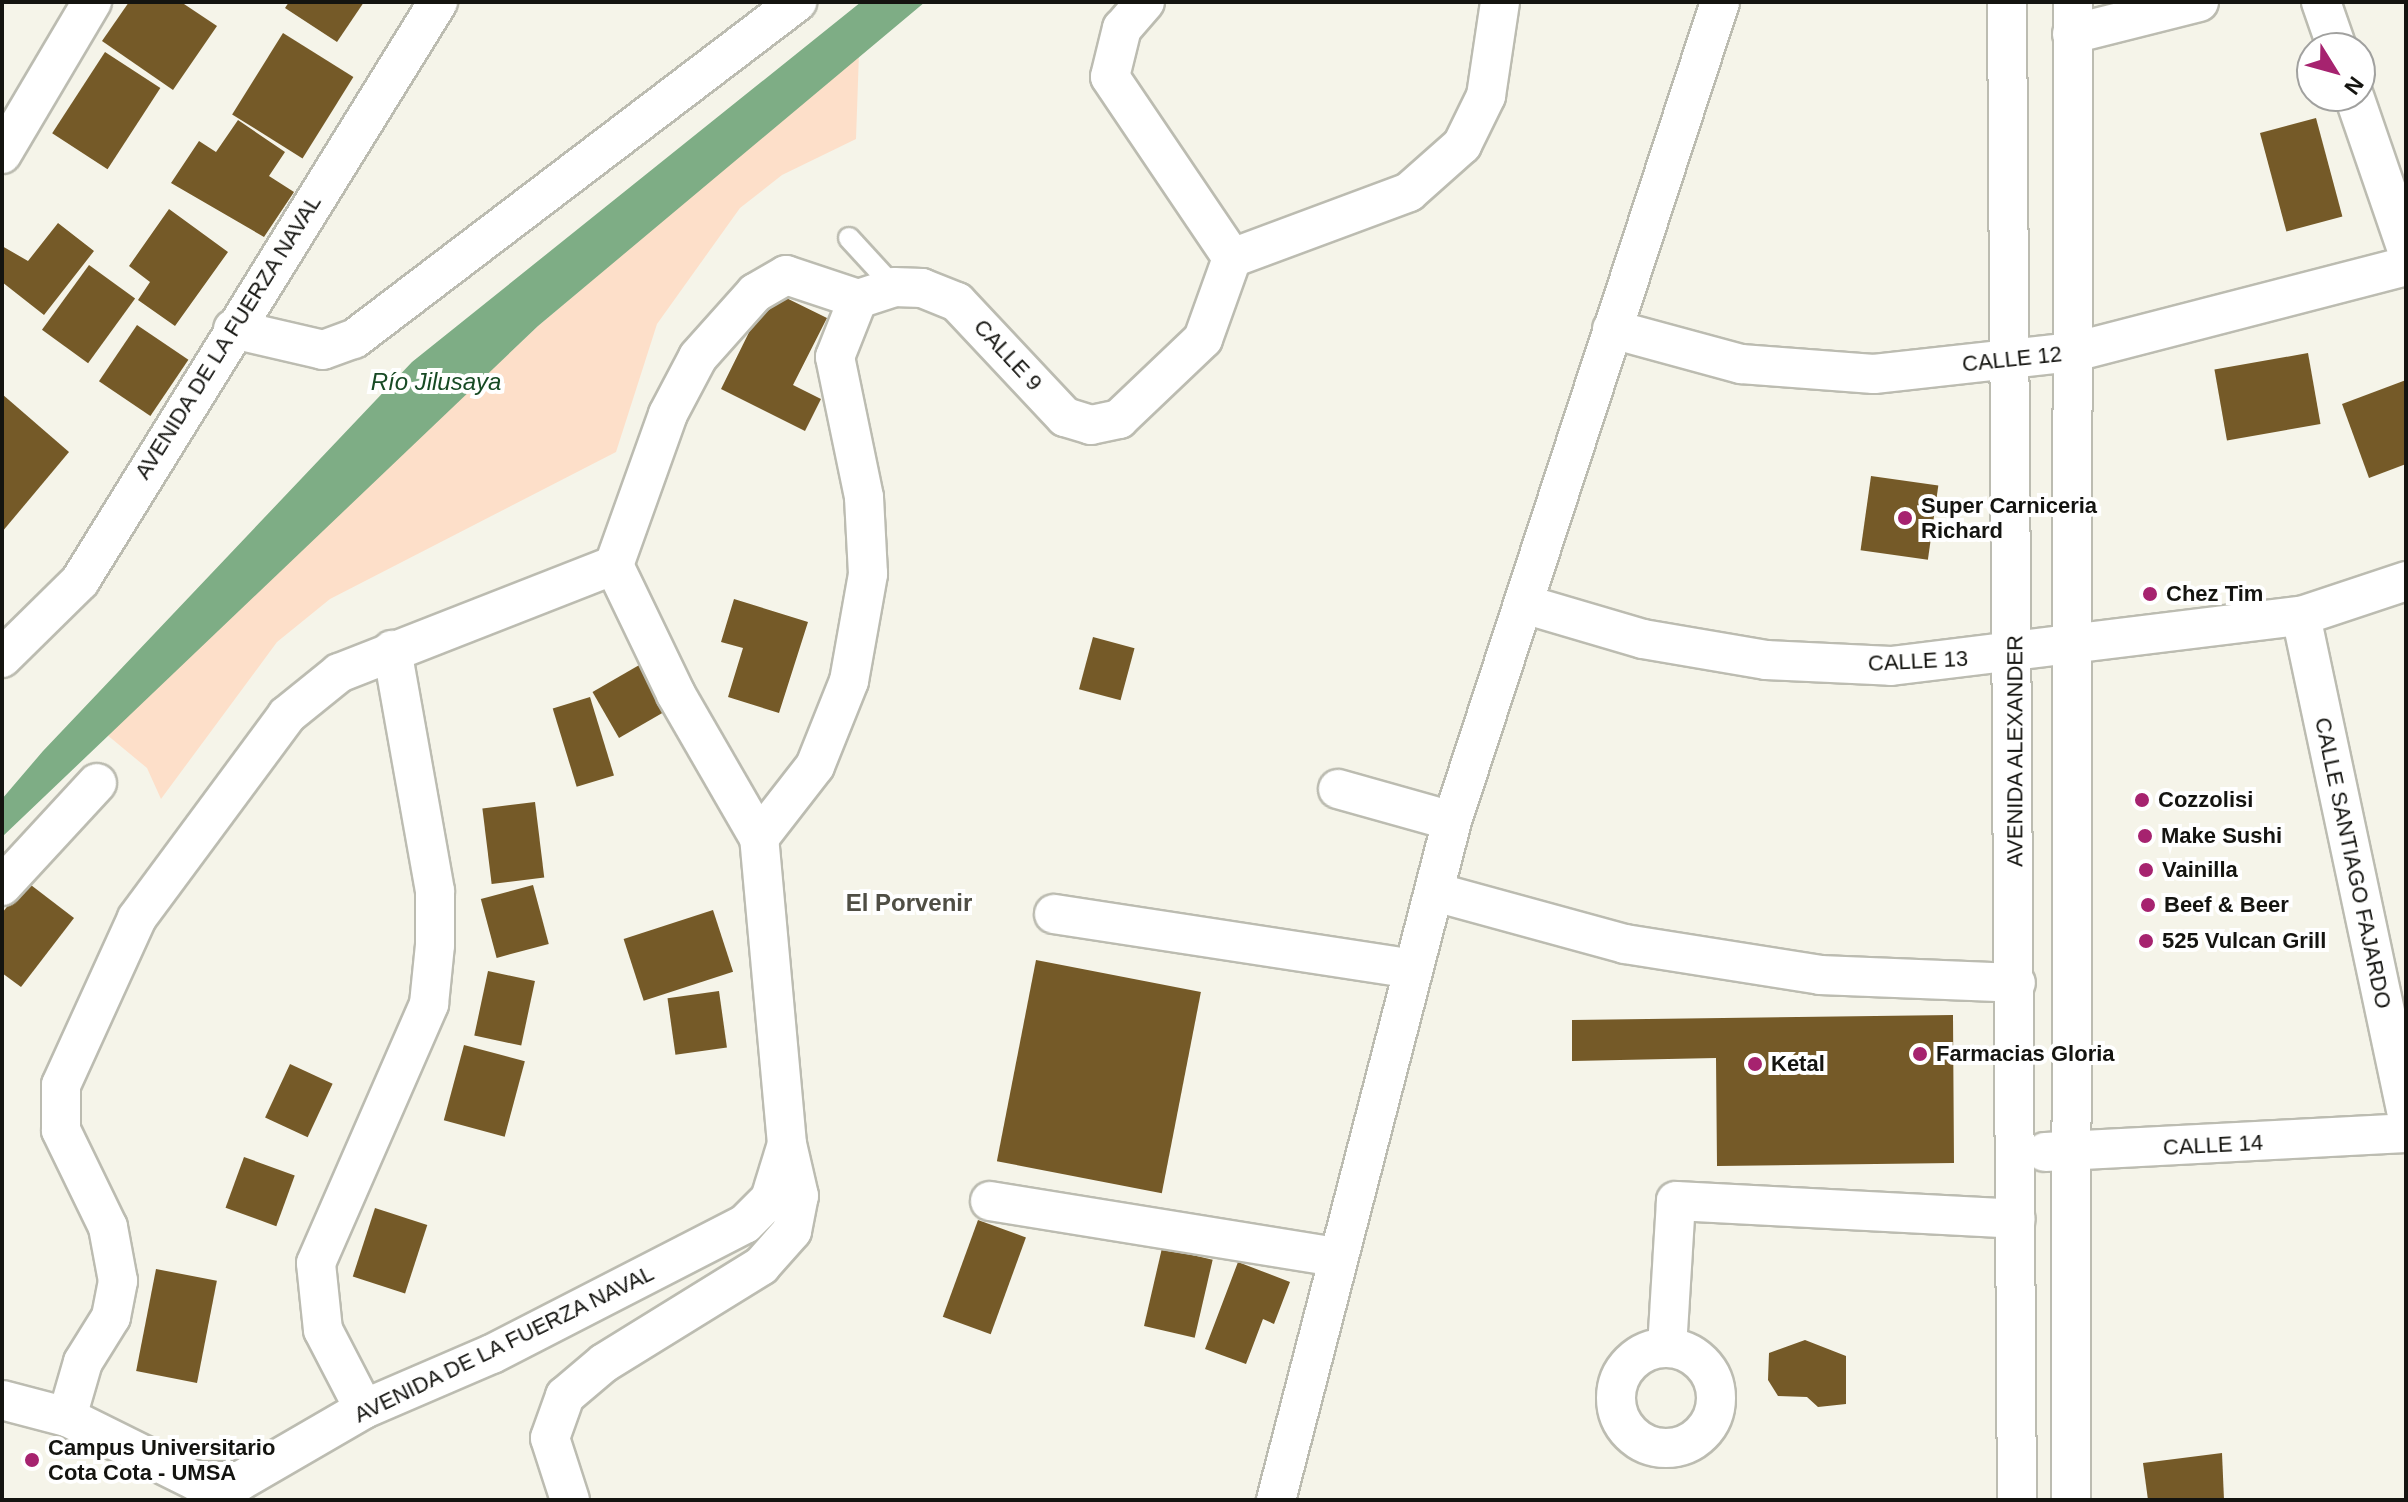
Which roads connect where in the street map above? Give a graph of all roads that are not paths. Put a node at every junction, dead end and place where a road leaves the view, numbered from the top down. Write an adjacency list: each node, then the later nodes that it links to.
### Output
1 (92, 2): 13 (street)
2 (438, 2): 20 (street, AVENIDA DE LA FUERZA NAVAL)
3 (797, 2): 20 (street)
4 (1145, 2): 16 (street)
5 (1500, 2): 16 (street)
6 (1720, 2): 21 (street)
7 (2007, 2): 23 (street, AVENIDA ALEXANDER)
8 (2199, 2): 10 (street)
9 (2321, 2): 11 (street)
10 (2073, 18): 22 (street)
11 (2331, 32)
12 (2360, 112): 15 (street)
13 (2, 154)
14 (849, 238): 18 (lane)
15 (2406, 247)
16 (1232, 258): 18 (street, CALLE 9)
17 (2406, 266): 22 (street, CALLE 12)
18 (894, 287): 19 (street, CALLE 9)
19 (858, 299): 24 (street); 35 (street)
20 (233, 329): 31 (street, AVENIDA DE LA FUERZA NAVAL)
21 (1612, 329): 23 (street, CALLE 12); 26 (street)
22 (2074, 352): 23 (street, CALLE 12); 28 (street)
23 (2007, 359): 30 (street, AVENIDA ALEXANDER)
24 (614, 565): 29 (street); 35 (street)
25 (2406, 581): 27 (street, CALLE 13)
26 (1524, 604): 30 (street, CALLE 13); 34 (street)
27 (2301, 616): 28 (street, CALLE 13); 41 (street, CALLE SANTIAGO FAJARDO)
28 (2070, 645): 30 (street, CALLE 13); 45 (street)
29 (392, 650): 51 (street); 52 (street)
30 (2015, 655): 40 (street, AVENIDA ALEXANDER)
31 (2, 658)
32 (97, 783): 36 (street)
33 (1338, 789): 34 (street)
34 (1452, 821): 37 (street)
35 (759, 838): 43 (street)
36 (2, 886)
37 (1435, 892): 39 (street); 40 (street)
38 (1054, 914): 39 (street)
39 (1412, 969): 48 (street)
40 (2016, 983): 44 (street, AVENIDA ALEXANDER)
41 (2406, 1110)
42 (2406, 1133): 45 (street, CALLE 14)
43 (787, 1144): 51 (street, AVENIDA DE LA FUERZA NAVAL); 53 (street)
44 (2019, 1151): 45 (street, CALLE 14); 47 (street, AVENIDA ALEXANDER)
45 (2068, 1153): 56 (street)
46 (990, 1201): 48 (street)
47 (2016, 1219): 49 (street); 55 (street, AVENIDA ALEXANDER)
48 (1335, 1257): 54 (street)
49 (1667, 1348)
50 (2, 1400): 52 (street, AVENIDA DE LA FUERZA NAVAL)
51 (364, 1409): 52 (street, AVENIDA DE LA FUERZA NAVAL)
52 (67, 1417)
53 (570, 1500)
54 (1276, 1500)
55 (2017, 1500)
56 (2071, 1500)

